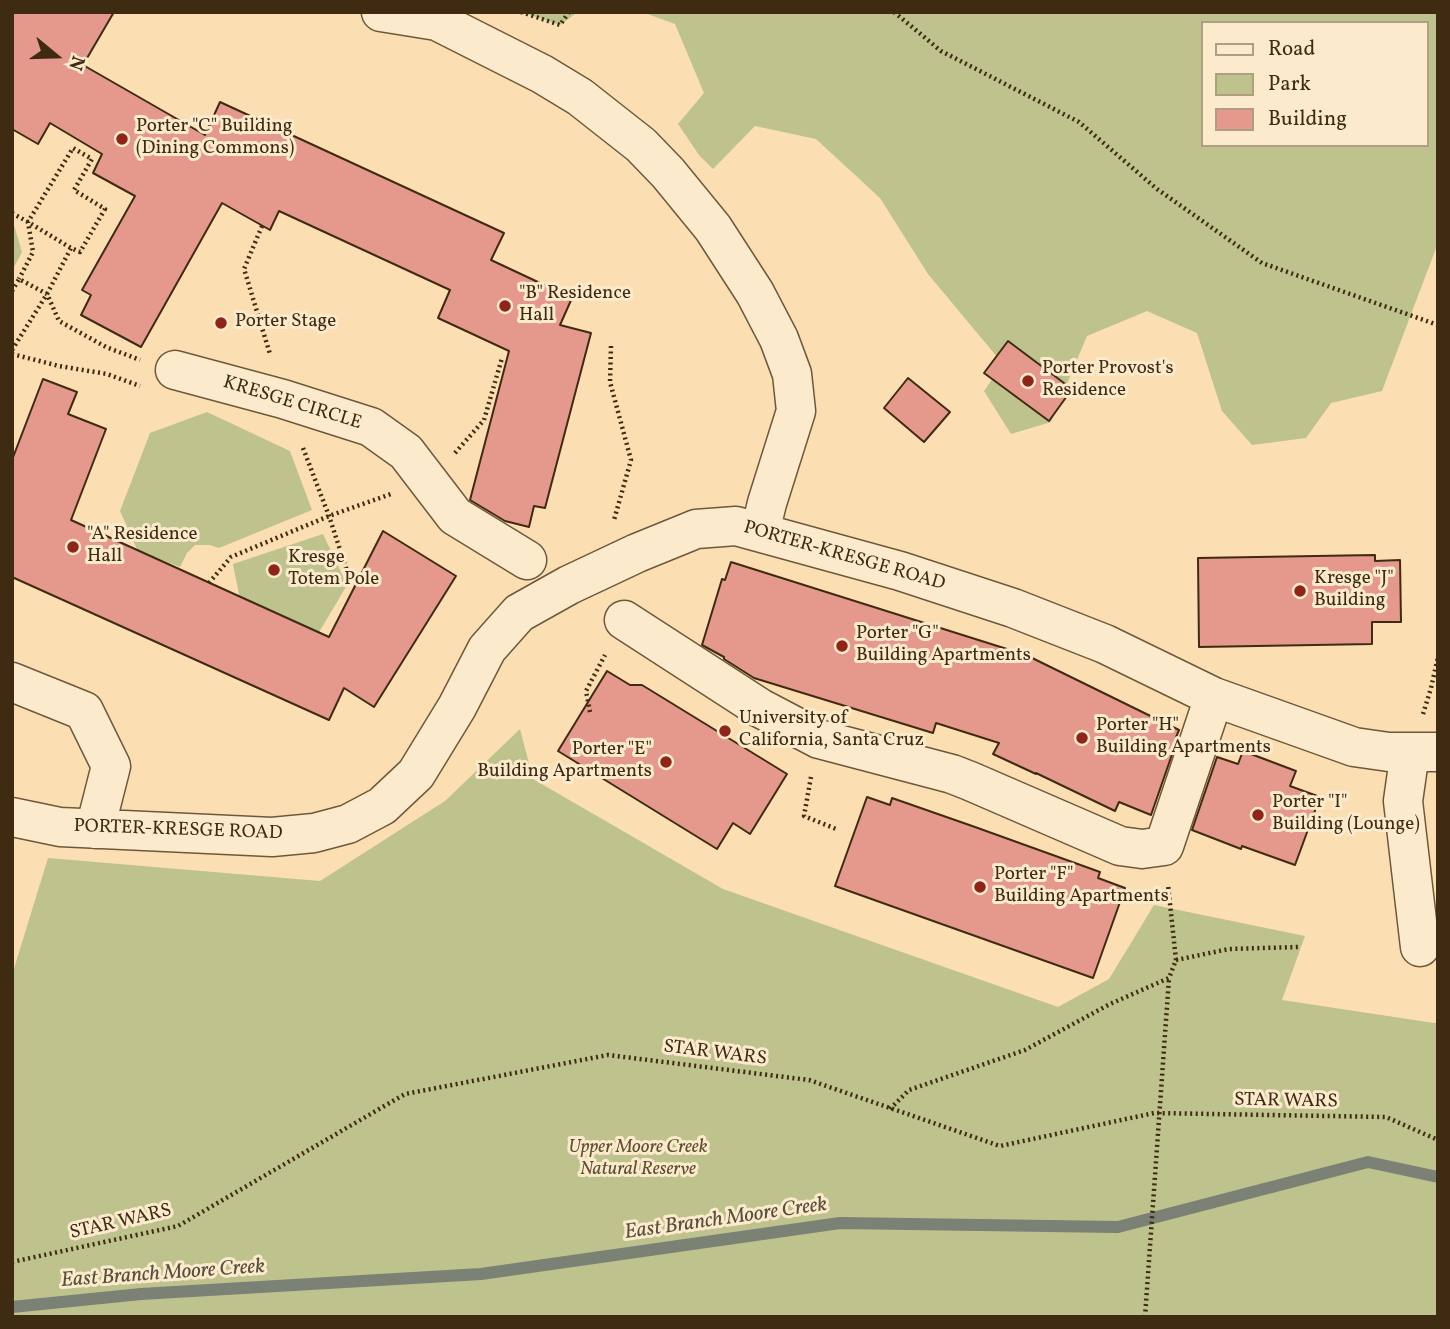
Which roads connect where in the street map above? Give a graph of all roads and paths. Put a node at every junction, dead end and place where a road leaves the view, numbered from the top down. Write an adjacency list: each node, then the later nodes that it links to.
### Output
1 (381, 12): 20 (street)
2 (521, 12): 3 (path)
3 (569, 12)
4 (894, 12): 11 (path)
5 (12, 213): 6 (path)
6 (28, 222): 7 (path); 7 (path); 8 (path)
7 (71, 248): 10 (path)
8 (19, 279): 9 (path); 10 (path)
9 (12, 291)
10 (47, 295): 13 (path); 15 (path)
11 (1438, 325)
12 (611, 346): 19 (path)
13 (12, 352): 16 (path)
14 (502, 358): 17 (path)
15 (175, 370): 18 (street, KRESGE CIRCLE)
16 (107, 374)
17 (484, 420)
18 (429, 481): 21 (street, KRESGE CIRCLE); 22 (path)
19 (614, 521)
20 (760, 532): 27 (street, PORTER-KRESGE ROAD); 32 (street, PORTER-KRESGE ROAD)
21 (527, 561)
22 (209, 583)
23 (624, 620): 34 (street)
24 (1438, 657): 29 (path)
25 (12, 682): 32 (street)
26 (586, 691): 28 (path)
27 (1214, 697): 29 (street, PORTER-KRESGE ROAD); 34 (street)
28 (590, 712)
29 (1424, 752): 36 (street)
30 (804, 816): 33 (path)
31 (12, 817): 32 (street, PORTER-KRESGE ROAD)
32 (95, 829)
33 (836, 829)
34 (1164, 846): 37 (path)
35 (1298, 947): 37 (path)
36 (1420, 947)
37 (1176, 960): 38 (path)
38 (1169, 978): 39 (path); 42 (path, bridge)
39 (890, 1109): 40 (path, STAR WARS); 41 (path, STAR WARS)
40 (1438, 1140)
41 (12, 1262)
42 (1145, 1317)

